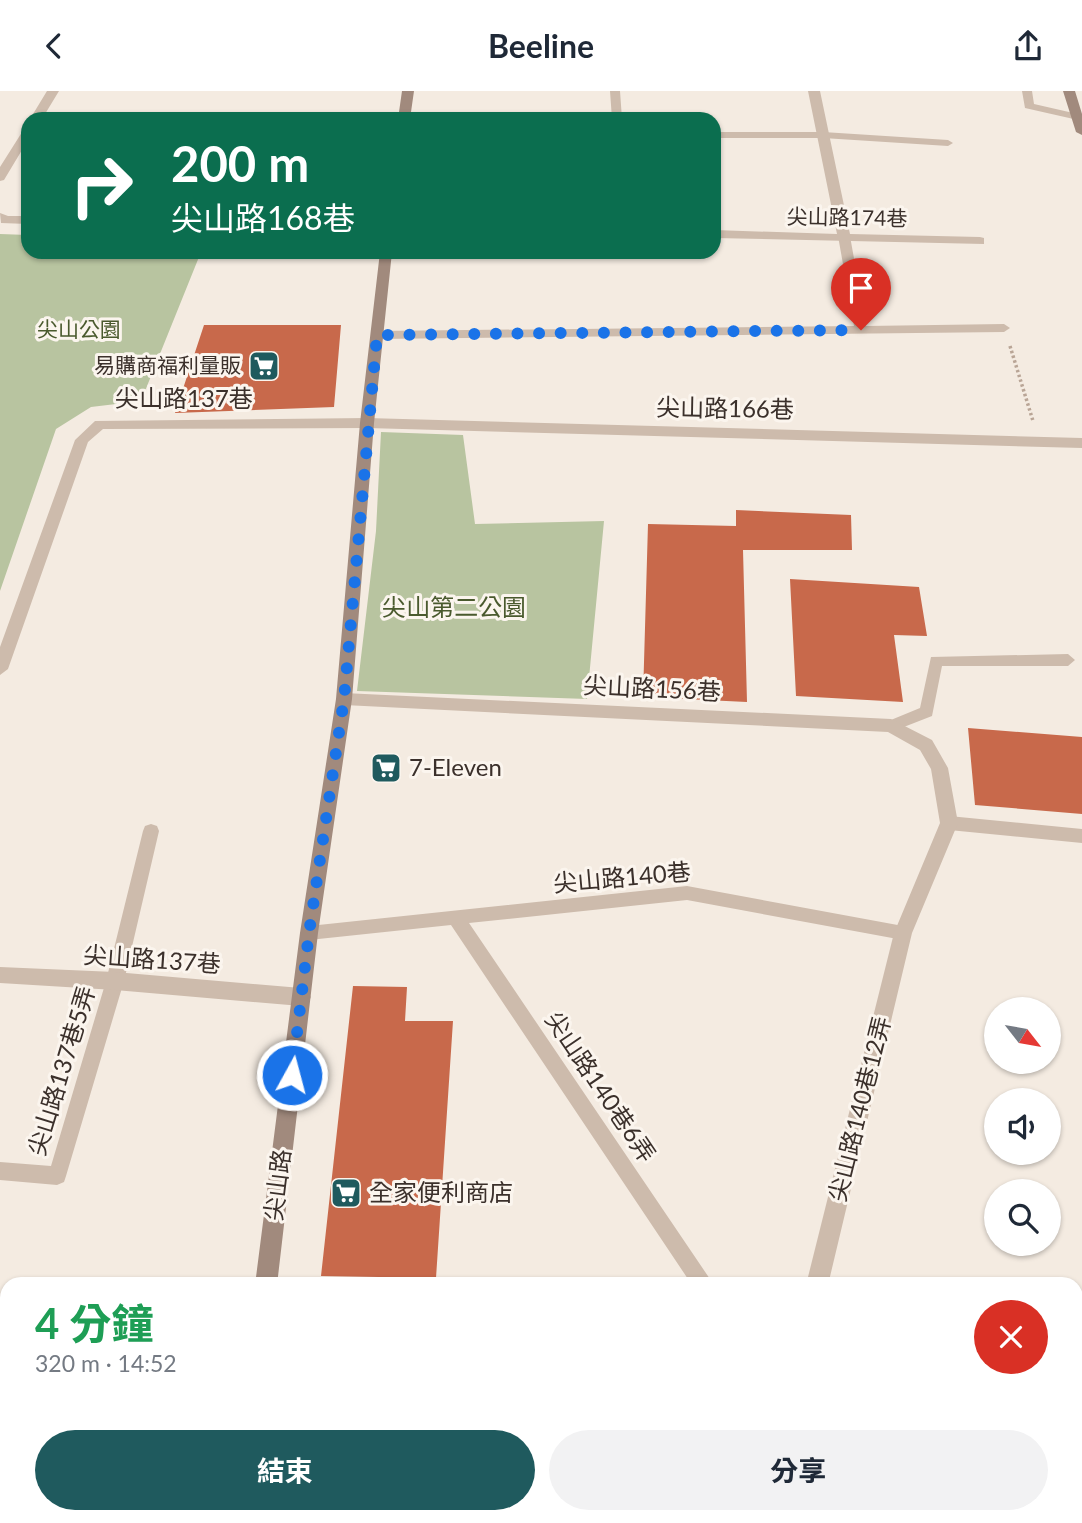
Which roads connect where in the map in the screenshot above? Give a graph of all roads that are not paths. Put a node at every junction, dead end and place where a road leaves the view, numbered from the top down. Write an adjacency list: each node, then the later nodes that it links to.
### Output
1 (53, 91): 7 (street)
2 (408, 91): 8 (street)
3 (615, 91): 9 (lane)
4 (814, 91): 13 (street)
5 (1027, 91): 10 (lane)
6 (1069, 91): 10 (street)
7 (40, 112)
8 (405, 112)
9 (616, 112)
10 (1078, 117): 11 (street)
11 (1082, 132)
12 (721, 135): 13 (lane)
13 (823, 135): 15 (lane); 20 (street)
14 (21, 142): 16 (street)
15 (948, 143)
16 (0, 177)
17 (0, 217): 18 (street)
18 (21, 221)
19 (721, 234): 20 (street, 尖山路174巷)
20 (844, 236): 21 (street, 尖山路174巷); 24 (lane)
21 (980, 241)
22 (385, 259): 25 (street, 尖山路)
23 (1004, 328): 24 (lane)
24 (861, 330): 25 (lane)
25 (377, 335): 26 (street, 尖山路)
26 (367, 423): 27 (street, 尖山路166巷); 29 (street, 尖山路137巷); 30 (street, 尖山路)
27 (1082, 443)
28 (1068, 660): 31 (lane)
29 (0, 669)
30 (344, 699): 31 (street, 尖山路156巷); 36 (street, 尖山路)
31 (891, 726): 32 (street, 尖山路156巷)
32 (949, 823): 34 (lane); 37 (street)
33 (151, 831): 39 (lane, 尖山路137巷5弄)
34 (1082, 836)
35 (456, 918): 36 (lane, 尖山路140巷); 37 (lane, 尖山路140巷); 43 (lane, 尖山路140巷6弄)
36 (309, 933): 40 (street, 尖山路)
37 (903, 933): 44 (street, 尖山路140巷12弄)
38 (0, 975): 39 (street, 尖山路137巷)
39 (115, 981): 40 (street, 尖山路137巷); 41 (lane, 尖山路137巷5弄)
40 (301, 997): 42 (street, 尖山路)
41 (0, 1171)
42 (267, 1277)
43 (699, 1277)
44 (819, 1277)

